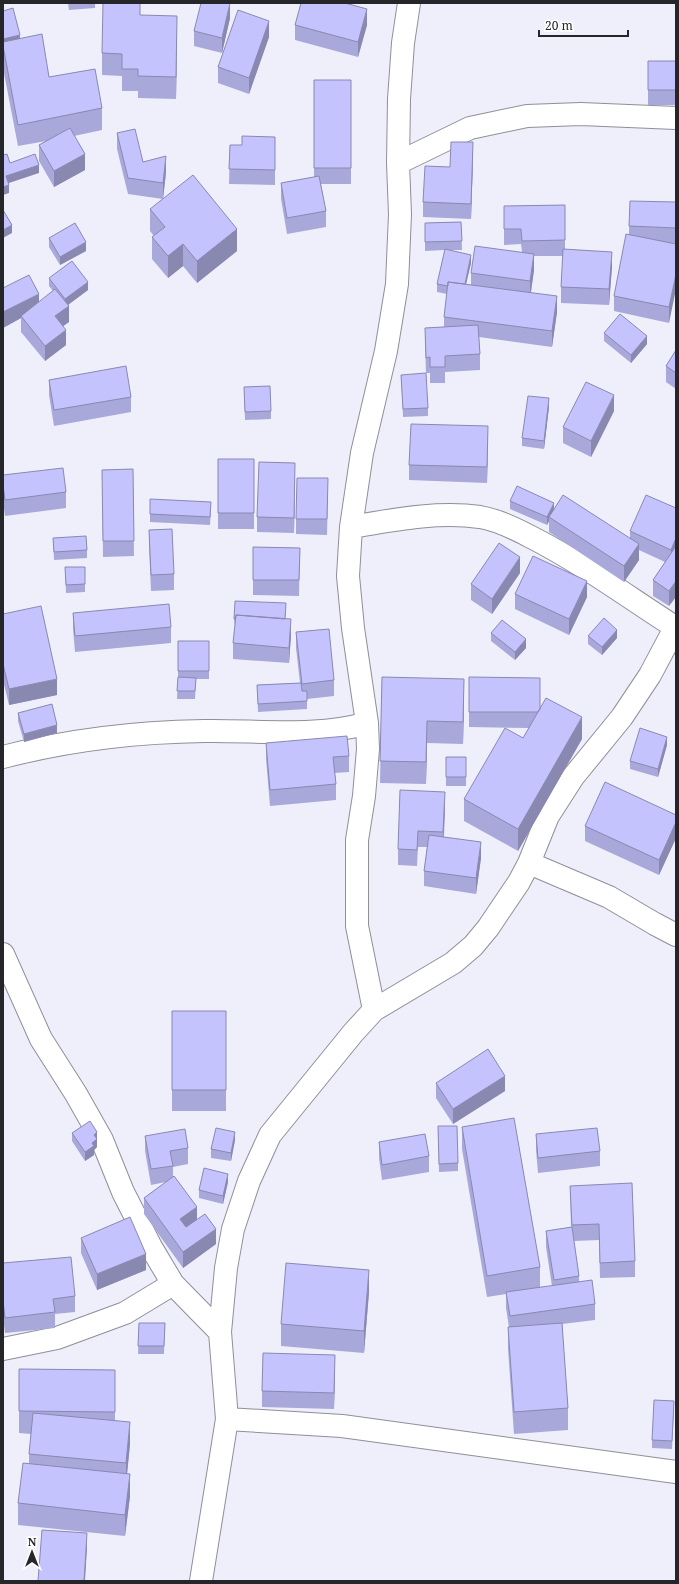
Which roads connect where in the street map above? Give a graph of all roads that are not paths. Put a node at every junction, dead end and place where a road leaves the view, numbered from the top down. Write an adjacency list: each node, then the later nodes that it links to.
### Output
1 (409, 3): 3 (street)
2 (676, 118): 3 (street)
3 (398, 163): 4 (street)
4 (351, 527): 5 (street); 6 (street)
5 (676, 627): 8 (street)
6 (367, 723): 7 (street); 11 (street)
7 (3, 757)
8 (529, 863): 9 (street); 11 (street)
9 (676, 935)
10 (3, 954): 12 (street)
11 (374, 1010): 13 (street)
12 (172, 1284): 13 (street); 14 (street)
13 (220, 1332): 15 (street)
14 (3, 1349)
15 (227, 1419): 16 (street); 17 (street)
16 (676, 1472)
17 (201, 1581)

